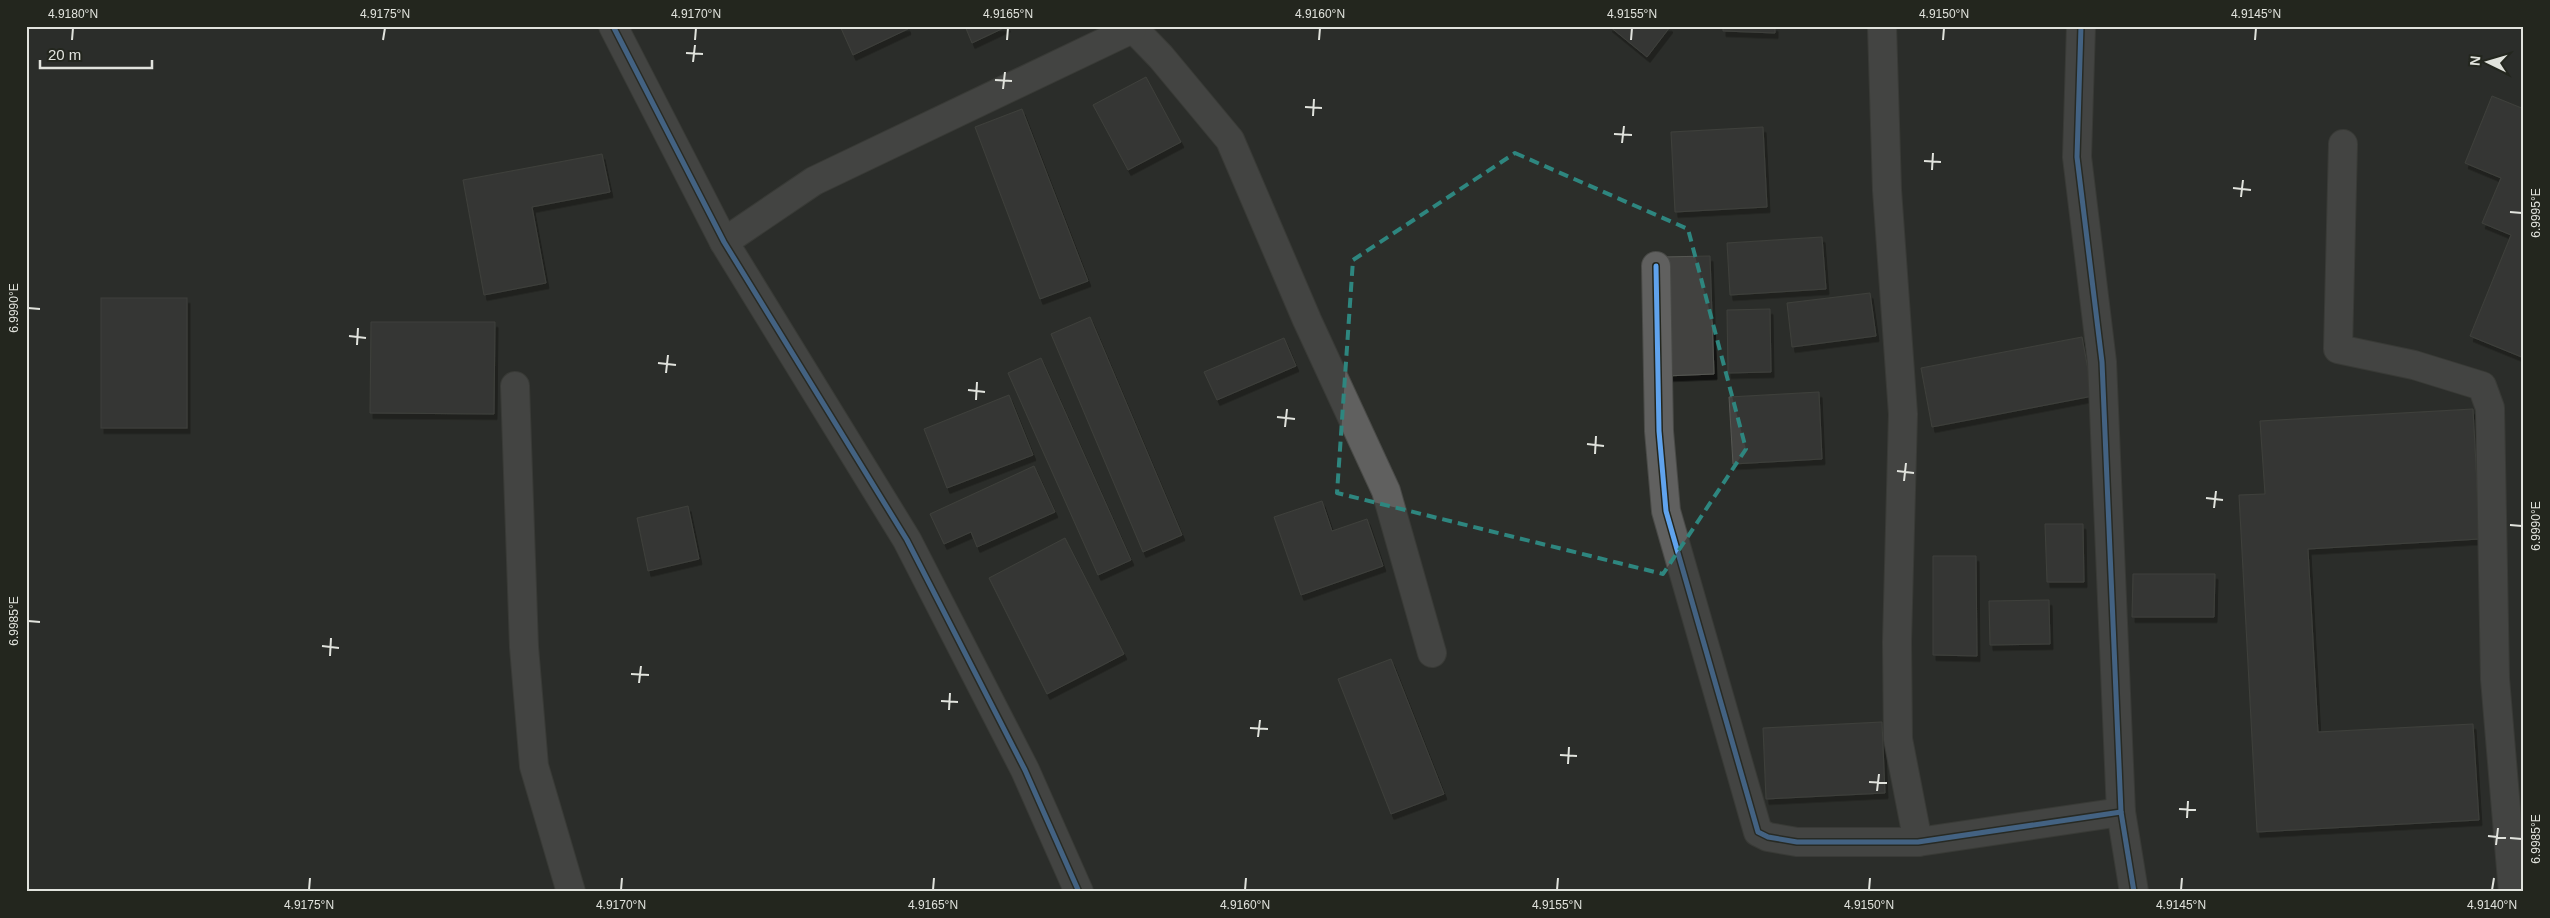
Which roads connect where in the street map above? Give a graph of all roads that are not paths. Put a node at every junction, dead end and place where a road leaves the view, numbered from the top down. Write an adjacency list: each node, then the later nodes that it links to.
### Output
1 (613, 26): 6 (street)
2 (1882, 26): 11 (street)
3 (2081, 26): 10 (street)
4 (1131, 28): 6 (street); 9 (street)
5 (2343, 144): 15 (street)
6 (724, 242): 13 (street)
7 (1656, 266): 11 (street)
8 (515, 386): 12 (street)
9 (1432, 653)
10 (2121, 812): 11 (street); 14 (street)
11 (1918, 842)
12 (571, 892)
13 (1079, 892)
14 (2134, 892)
15 (2513, 892)

